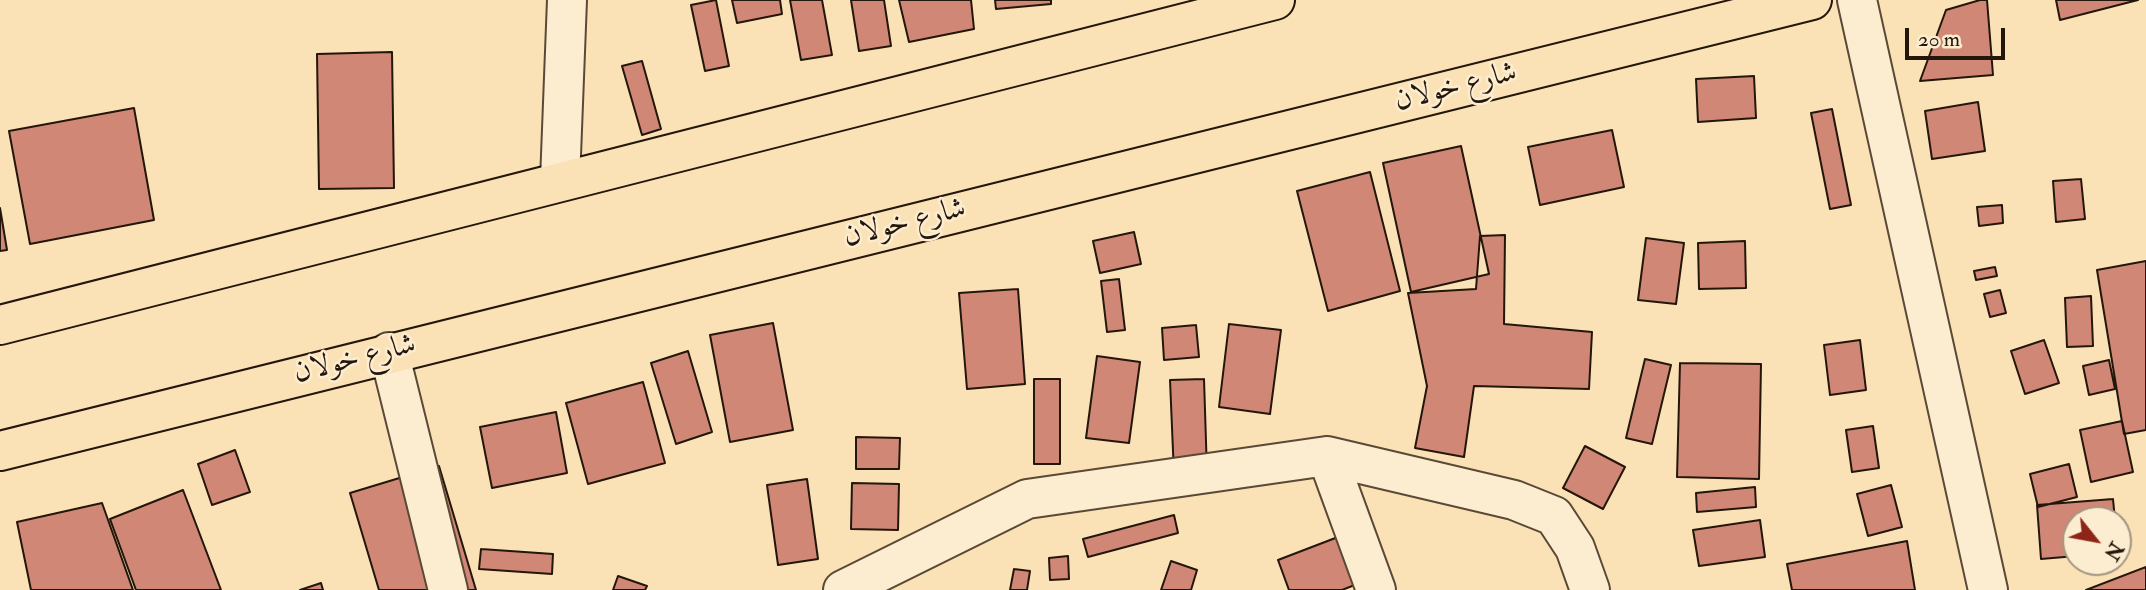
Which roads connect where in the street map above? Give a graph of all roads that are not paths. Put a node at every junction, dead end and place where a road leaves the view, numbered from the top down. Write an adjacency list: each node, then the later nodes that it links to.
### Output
1 (567, 0): 5 (street)
2 (1275, 0): 5 (main road)
3 (1812, 0): 7 (main road, شارع خولان)
4 (1857, 0): 14 (street)
5 (560, 181): 6 (main road)
6 (0, 325)
7 (389, 352): 8 (main road, شارع خولان); 10 (street)
8 (0, 451)
9 (1327, 456): 11 (street); 12 (street); 13 (street)
10 (448, 590)
11 (843, 590)
12 (1376, 590)
13 (1590, 590)
14 (1988, 590)

